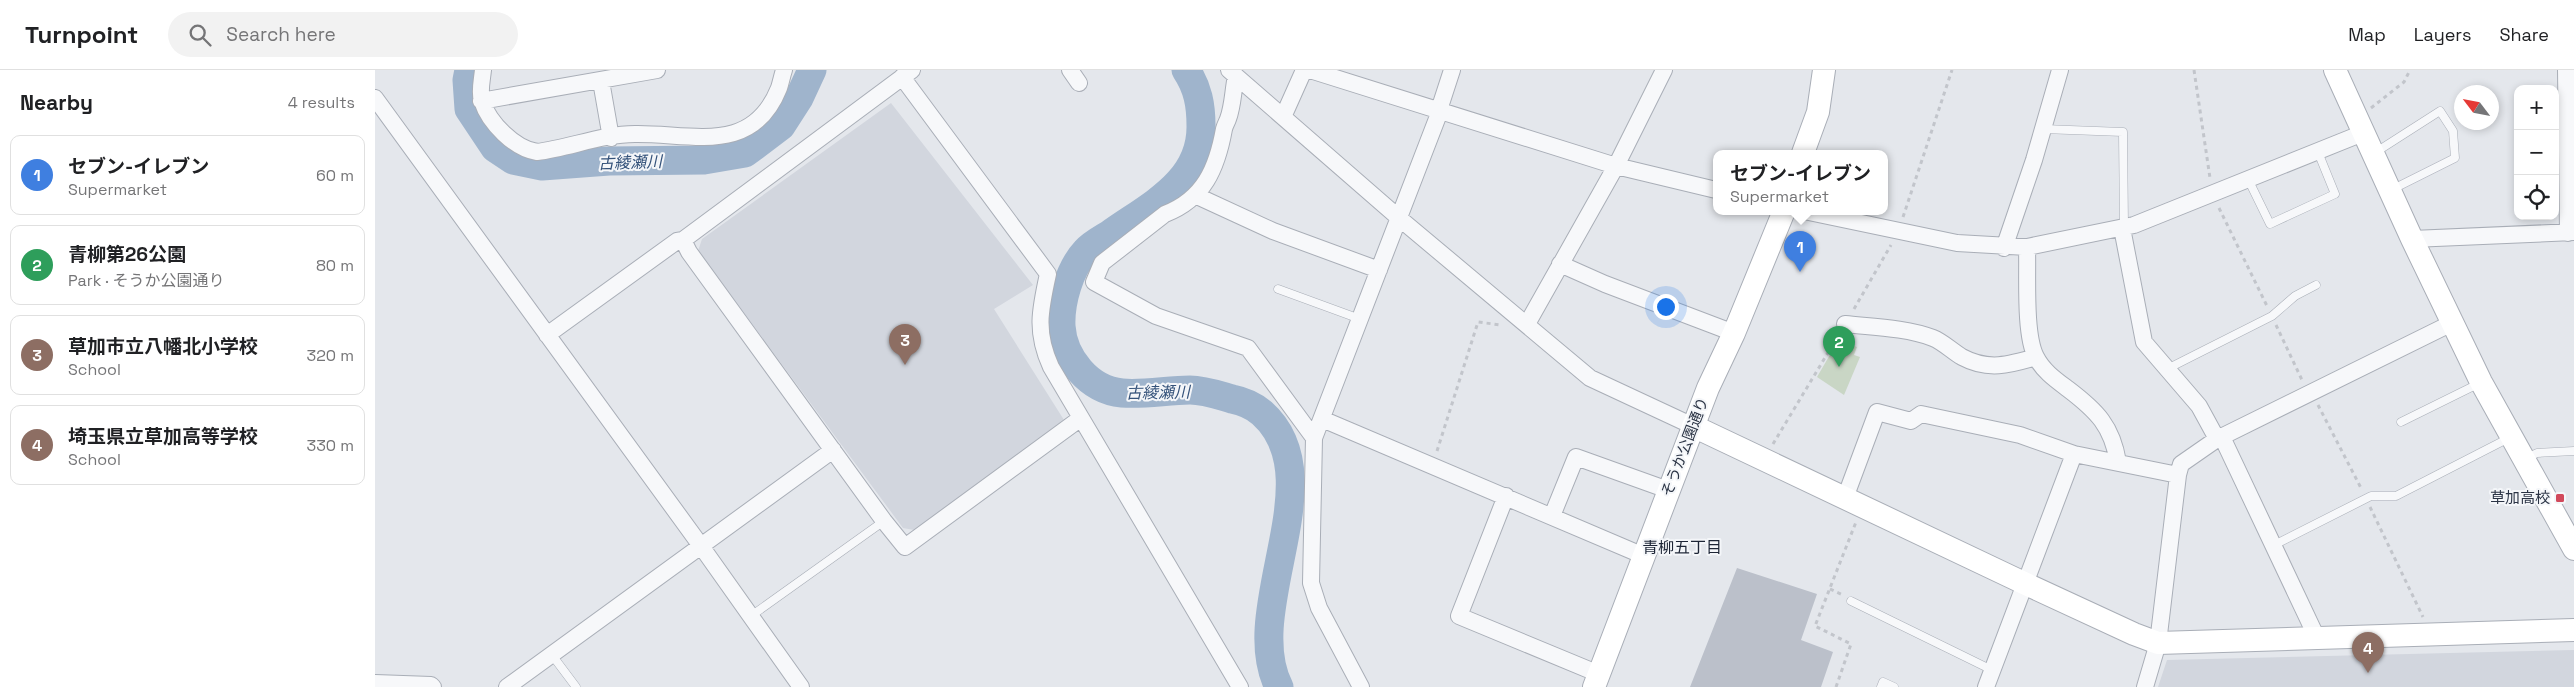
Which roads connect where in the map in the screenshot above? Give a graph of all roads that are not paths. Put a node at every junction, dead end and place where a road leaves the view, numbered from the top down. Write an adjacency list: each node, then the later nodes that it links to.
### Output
1 (483, 70): 16 (street)
2 (657, 70): 14 (street)
3 (784, 70): 21 (street)
4 (1304, 70): 18 (street)
5 (1310, 70): 17 (street)
6 (1452, 70): 17 (street)
7 (1663, 70): 25 (street)
8 (1824, 70): 22 (street)
9 (2060, 70): 20 (street)
10 (2335, 70): 19 (street)
11 (2566, 70): 34 (street)
12 (1232, 73): 18 (street); 29 (street)
13 (907, 74): 36 (street); 52 (street)
14 (601, 81): 16 (street); 21 (street)
15 (375, 98): 48 (street)
16 (481, 101): 21 (street)
17 (1440, 110): 25 (street); 32 (street)
18 (1283, 117): 32 (street)
19 (2364, 123): 23 (street); 24 (street)
20 (2043, 129): 33 (lane); 37 (street)
21 (611, 138)
22 (1804, 150)
23 (2318, 152): 26 (street); 26 (lane)
24 (2373, 154): 28 (street); 28 (lane)
25 (1616, 166): 27 (street); 39 (street)
26 (2248, 179): 33 (street)
27 (1713, 189)
28 (2390, 191): 35 (street)
29 (1197, 196): 40 (street); 57 (street)
30 (1782, 215): 47 (street, そうか公園通り)
31 (1822, 215): 37 (street)
32 (1399, 218): 40 (street); 44 (street)
33 (2123, 228): 38 (street); 50 (street)
34 (2571, 233): 35 (street)
35 (2412, 239): 45 (street)
36 (683, 240): 48 (street); 59 (street)
37 (2004, 248): 38 (street)
38 (2027, 248): 49 (street)
39 (1560, 264): 44 (street); 47 (street)
40 (1379, 270): 43 (street)
41 (2316, 286): 50 (lane)
42 (1278, 289): 43 (lane)
43 (1360, 320): 53 (street)
44 (1524, 322): 55 (street)
45 (2452, 323): 51 (street); 58 (street)
46 (1852, 327): 49 (street)
47 (1734, 333): 55 (street, そうか公園通り)
48 (547, 335): 70 (street)
49 (2036, 357): 63 (street)
50 (2167, 369): 58 (street)
51 (2481, 382): 54 (lane); 56 (street)
52 (1081, 418): 69 (street); 88 (street)
53 (1323, 420): 57 (street); 66 (street)
54 (2401, 422)
55 (1693, 426): 65 (street, そうか公園通り); 67 (street)
56 (2511, 437): 62 (street); 71 (lane)
57 (1314, 438): 89 (street)
58 (2219, 438): 64 (street); 71 (street)
59 (833, 450): 69 (street); 70 (street)
60 (2574, 452): 62 (lane)
61 (2074, 454): 63 (street); 67 (street); 74 (street)
62 (2523, 460): 72 (street)
63 (2118, 462): 64 (street)
64 (2179, 475): 79 (street)
65 (1669, 490): 68 (street); 73 (street, そうか公園通り)
66 (1506, 496): 68 (street); 82 (street)
67 (1845, 498): 74 (street)
68 (1552, 516): 73 (street)
69 (884, 521): 76 (lane)
70 (701, 546): 76 (street); 80 (street)
71 (2272, 546): 78 (street)
72 (2574, 549)
73 (1643, 556): 82 (street, そうか公園通り)
74 (2026, 584): 79 (street); 81 (street)
75 (1851, 601): 81 (lane)
76 (751, 616): 87 (street)
77 (2574, 630): 78 (street)
78 (2317, 638): 79 (street)
79 (2158, 642): 93 (street)
80 (552, 655): 85 (street); 86 (lane)
81 (1992, 670): 92 (street)
82 (1597, 681)
83 (375, 683): 84 (street)
84 (433, 687)
85 (507, 687)
86 (576, 687)
87 (801, 687)
88 (1240, 687)
89 (1361, 687)
90 (1881, 687): 91 (lane)
91 (1894, 687)
92 (1986, 687)
93 (2145, 687)

